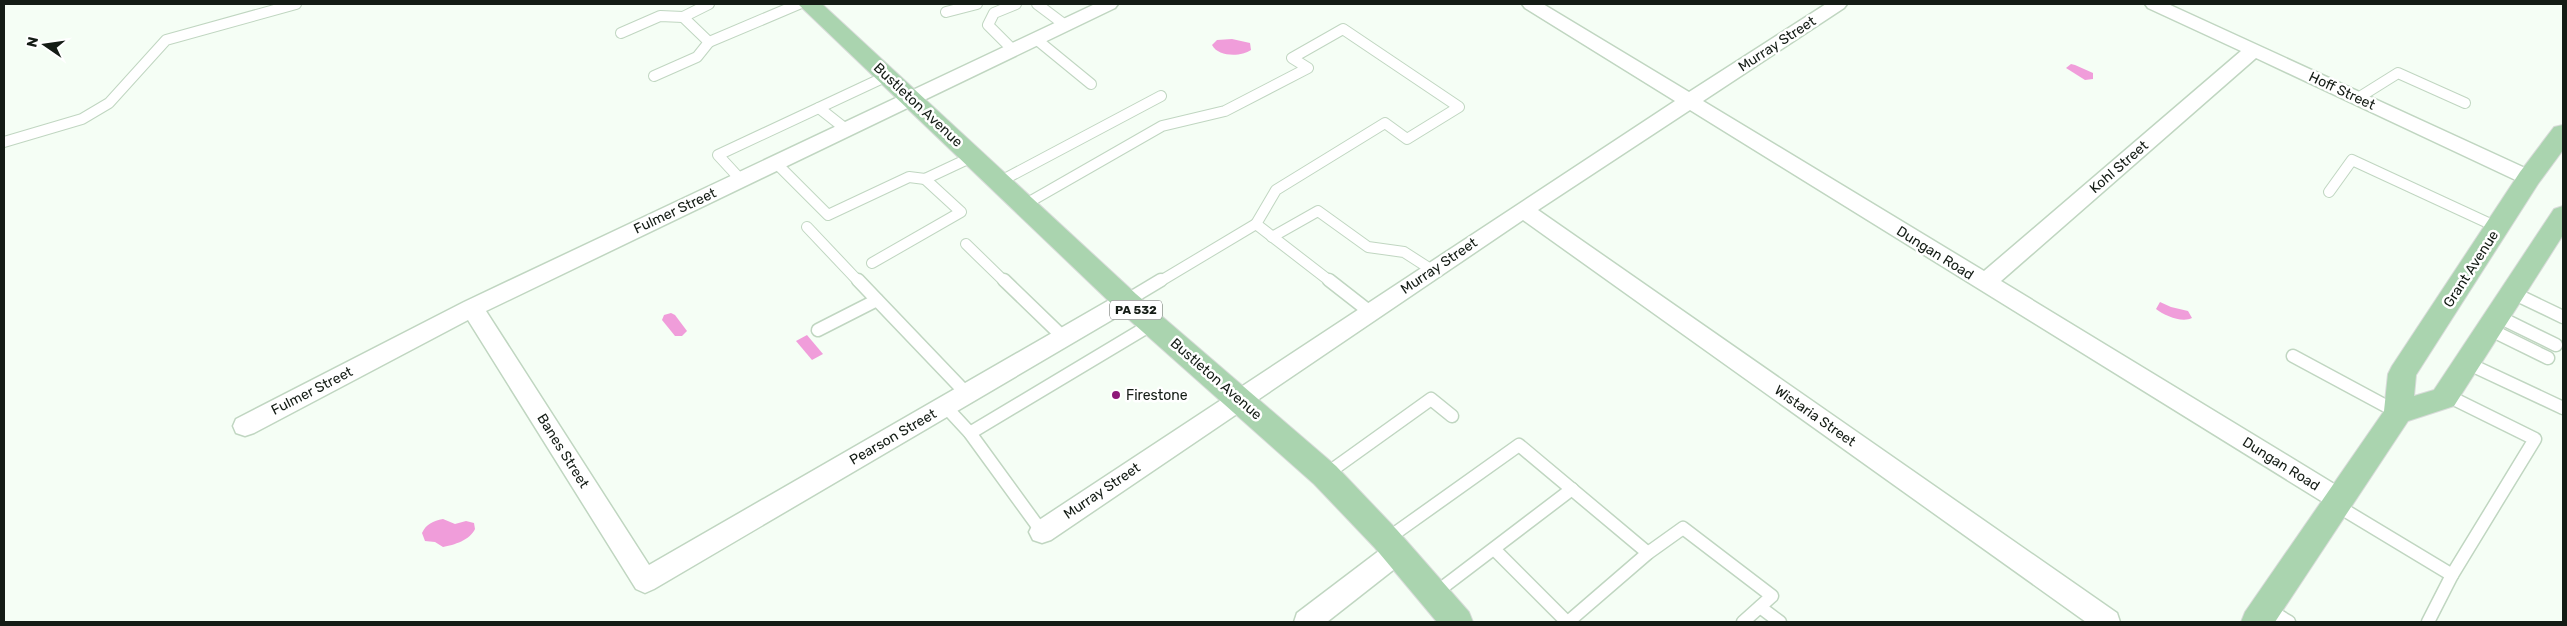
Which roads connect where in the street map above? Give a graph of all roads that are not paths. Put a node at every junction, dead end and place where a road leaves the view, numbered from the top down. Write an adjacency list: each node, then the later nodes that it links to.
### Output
1 (296, 4): 32 (lane)
2 (710, 4): 14 (lane)
3 (799, 4): 18 (lane)
4 (810, 4): 22 (main road, Bustleton Avenue / PA 532)
5 (978, 4): 12 (lane); 13 (lane)
6 (1016, 4): 13 (lane)
7 (1037, 4): 15 (lane)
8 (1109, 4): 15 (street, Fulmer Street)
9 (1531, 4): 27 (street, Dungan Road)
10 (1838, 4): 27 (street, Murray Street)
11 (2154, 4): 20 (street, Hoff Street)
12 (946, 12)
13 (994, 13): 19 (lane)
14 (683, 17): 16 (lane); 18 (lane)
15 (1065, 25): 17 (street, Fulmer Street)
16 (621, 32)
17 (1036, 39): 19 (street, Fulmer Street); 23 (lane)
18 (709, 42): 21 (lane)
19 (1012, 50): 26 (street, Fulmer Street)
20 (2254, 50): 25 (street, Hoff Street); 50 (street, Kohl Street)
21 (654, 76)
22 (887, 76): 26 (main road, Bustleton Avenue / PA 532); 29 (lane)
23 (1091, 84)
24 (1162, 96): 38 (lane)
25 (2358, 98): 28 (lane); 35 (street, Hoff Street)
26 (912, 99): 30 (street, Fulmer Street); 33 (main road, Bustleton Avenue / PA 532)
27 (1689, 101): 41 (street, Murray Street); 50 (street, Dungan Road)
28 (2465, 104)
29 (819, 108): 30 (lane); 37 (lane)
30 (847, 130): 34 (street, Fulmer Street)
31 (2563, 133): 35 (main road, Grant Avenue)
32 (4, 142)
33 (972, 156): 36 (lane); 38 (main road, Bustleton Avenue / PA 532)
34 (776, 164): 36 (lane); 37 (street, Fulmer Street)
35 (2529, 178): 45 (main road, Grant Avenue)
36 (925, 179): 48 (lane)
37 (741, 180): 54 (street, Fulmer Street)
38 (999, 182): 40 (main road, Bustleton Avenue / PA 532)
39 (2329, 192): 45 (lane)
40 (1024, 205): 42 (lane); 53 (main road, Bustleton Avenue / PA 532)
41 (1523, 210): 49 (street, Murray Street); 91 (street, Wistaria Street)
42 (1256, 224): 46 (lane); 53 (lane)
43 (2561, 224): 51 (main road)
44 (807, 227): 52 (lane)
45 (2499, 228): 70 (main road, Grant Avenue)
46 (1272, 237): 49 (lane); 55 (lane)
47 (966, 244): 60 (lane)
48 (872, 263)
49 (1432, 270): 55 (street, Murray Street)
50 (1984, 283): 76 (street, Dungan Road)
51 (2513, 293): 56 (lane); 57 (main road)
52 (877, 300): 59 (lane); 65 (lane)
53 (1126, 301): 58 (main road, Bustleton Avenue / PA 532); 60 (street, Pearson Street)
54 (472, 308): 72 (street, Fulmer Street); 81 (street, Banes Street)
55 (1370, 312): 67 (street, Murray Street)
56 (2563, 316)
57 (2493, 323): 61 (lane); 63 (lane); 64 (main road)
58 (1152, 324): 67 (main road, Bustleton Avenue / PA 532); 73 (lane)
59 (818, 330)
60 (1063, 337): 65 (street, Pearson Street)
61 (2556, 345)
62 (2293, 356): 70 (lane)
63 (2548, 358)
64 (2467, 362): 66 (main road); 69 (lane)
65 (967, 394): 68 (street, Pearson Street)
66 (2446, 395): 70 (main road); 82 (lane)
67 (1239, 399): 74 (main road, Bustleton Avenue / PA 532); 77 (street, Murray Street)
68 (945, 406): 73 (lane); 81 (street, Pearson Street)
69 (2563, 408)
70 (2398, 413): 76 (main road, Grant Avenue)
71 (1452, 416): 74 (lane)
72 (246, 426)
73 (970, 433): 77 (lane)
74 (1325, 475): 78 (main road, Bustleton Avenue / PA 532)
75 (1572, 489): 78 (lane); 79 (lane); 80 (lane)
76 (2338, 503): 82 (lane); 85 (main road, Grant Avenue)
77 (1042, 532)
78 (1391, 546): 83 (main road, Bustleton Avenue / PA 532); 86 (street)
79 (1494, 549): 83 (lane); 88 (lane)
80 (1648, 553): 84 (lane); 88 (lane)
81 (660, 572)
82 (2452, 575): 92 (lane)
83 (1433, 595): 87 (main road, Bustleton Avenue / PA 532)
84 (1760, 607): 89 (lane); 90 (lane)
85 (2271, 618)
86 (1307, 622)
87 (1457, 622)
88 (1568, 622)
89 (1743, 622)
90 (1780, 622)
91 (2107, 622)
92 (2428, 622)

